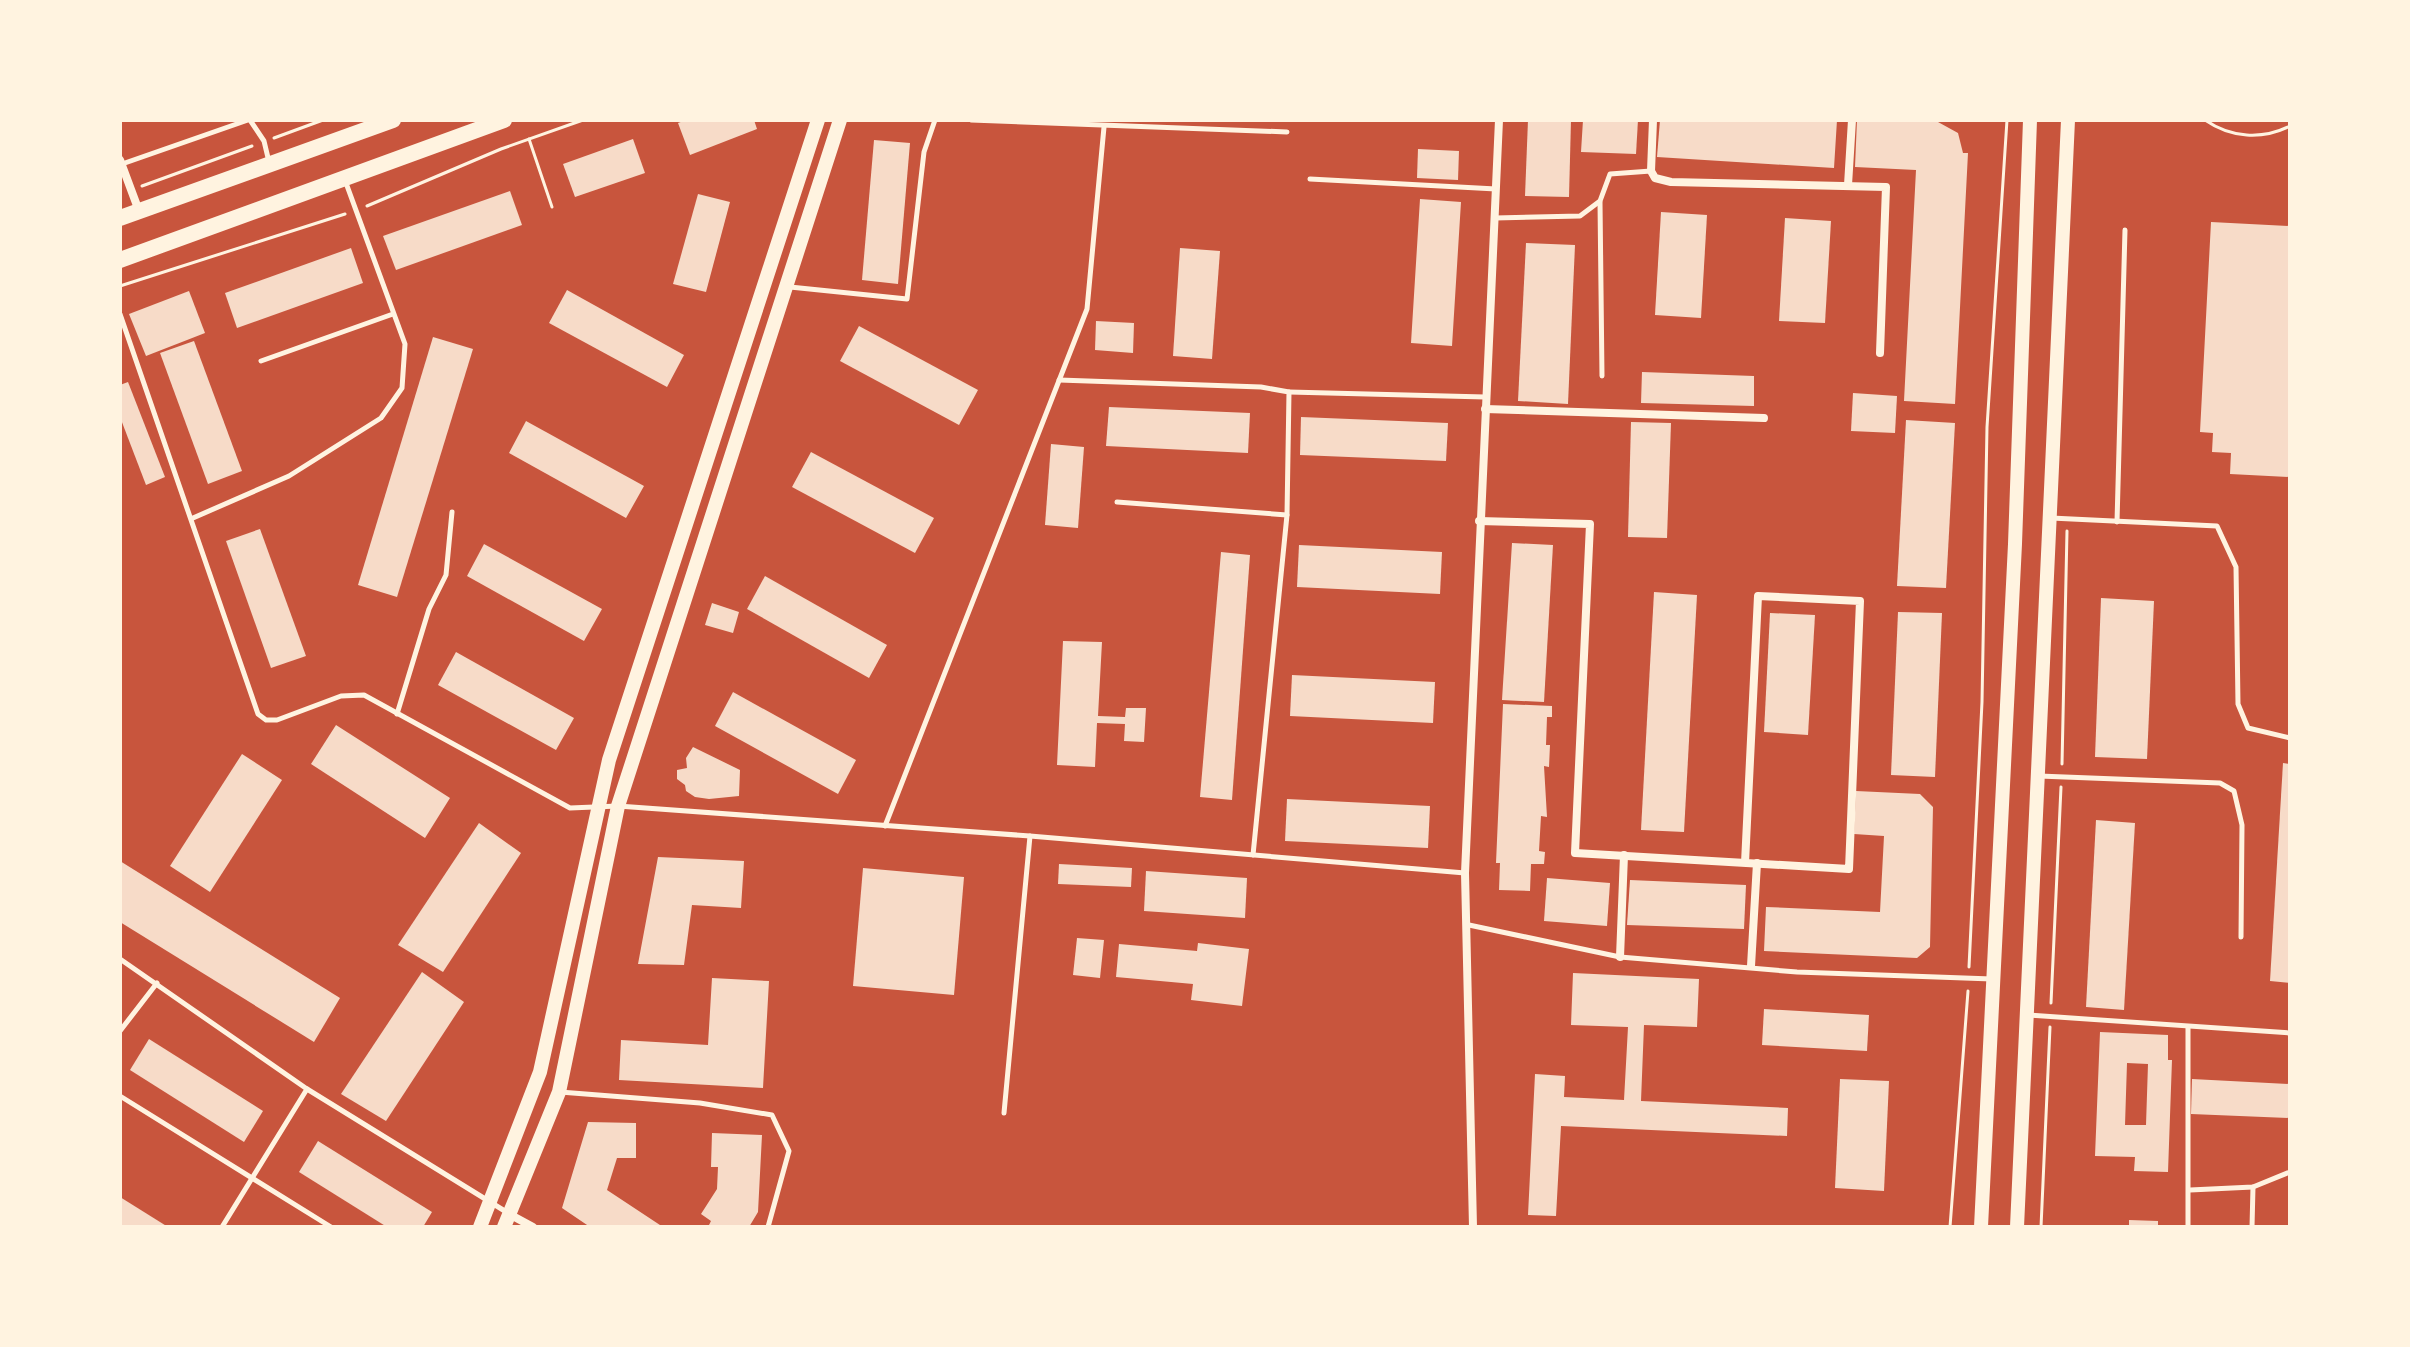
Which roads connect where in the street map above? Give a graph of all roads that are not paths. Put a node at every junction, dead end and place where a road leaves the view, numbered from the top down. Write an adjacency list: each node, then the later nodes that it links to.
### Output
1 (249, 120): 15 (lane); 16 (lane)
2 (393, 120): 16 (main road)
3 (504, 120): 18 (main road)
4 (818, 120): 49 (main road)
5 (840, 120): 28 (main road)
6 (935, 120): 28 (lane)
7 (971, 120): 13 (lane)
8 (1499, 120): 21 (street)
9 (1653, 120): 17 (street)
10 (1852, 120): 20 (street)
11 (2030, 120): 63 (main road)
12 (2068, 120): 43 (main road)
13 (1104, 127): 14 (lane); 34 (lane)
14 (1287, 132)
15 (121, 162): 23 (street)
16 (270, 164): 23 (main road)
17 (1651, 171): 20 (street); 22 (lane)
18 (344, 178): 27 (main road); 30 (lane)
19 (1310, 179): 21 (lane)
20 (1848, 185): 31 (street)
21 (1497, 189): 25 (street)
22 (1600, 201): 25 (lane); 33 (lane)
23 (139, 211): 24 (main road)
24 (120, 218)
25 (1495, 218): 36 (street)
26 (2125, 230): 45 (lane)
27 (120, 260)
28 (786, 286): 50 (main road)
29 (120, 314): 42 (lane)
30 (393, 314): 32 (lane); 42 (lane)
31 (1880, 353)
32 (261, 361)
33 (1602, 376)
34 (1059, 380): 35 (lane); 51 (lane)
35 (1289, 392): 36 (lane); 41 (lane)
36 (1485, 397): 37 (street)
37 (1485, 409): 38 (street); 44 (street)
38 (1764, 418)
39 (1117, 502): 41 (lane)
40 (452, 512): 46 (lane)
41 (1287, 515): 53 (lane)
42 (193, 518): 46 (lane)
43 (2050, 518): 45 (lane); 48 (main road)
44 (1479, 521): 54 (street); 57 (street)
45 (2117, 522): 47 (lane)
46 (397, 714): 49 (lane)
47 (2290, 738)
48 (2038, 776): 59 (lane); 65 (main road)
49 (597, 805): 50 (lane); 80 (main road)
50 (618, 806): 51 (lane); 70 (main road)
51 (885, 826): 52 (lane)
52 (1030, 836): 53 (lane); 72 (lane)
53 (1253, 855): 57 (lane)
54 (1624, 855): 55 (street); 60 (street)
55 (1745, 863): 56 (street); 56 (street)
56 (1757, 863): 62 (street)
57 (1465, 873): 58 (street)
58 (1469, 925): 60 (lane); 83 (street)
59 (2241, 937)
60 (1620, 957): 62 (lane)
61 (120, 959): 64 (lane)
62 (1751, 966): 63 (lane)
63 (1993, 979): 84 (main road)
64 (157, 983): 67 (lane); 69 (lane)
65 (2026, 1015): 66 (lane); 85 (main road)
66 (2188, 1027): 68 (lane); 76 (lane)
67 (120, 1031)
68 (2290, 1033)
69 (307, 1089): 74 (lane); 77 (lane)
70 (559, 1092): 77 (main road); 82 (lane)
71 (120, 1096): 74 (lane)
72 (1004, 1113)
73 (2290, 1172): 75 (lane)
74 (253, 1178): 78 (lane); 79 (lane)
75 (2253, 1187): 76 (lane); 87 (lane)
76 (2190, 1190): 86 (lane)
77 (506, 1220): 81 (street)
78 (222, 1227)
79 (331, 1227)
80 (480, 1227)
81 (533, 1227)
82 (768, 1227)
83 (1473, 1227)
84 (1981, 1227)
85 (2017, 1227)
86 (2188, 1227)
87 (2252, 1227)

